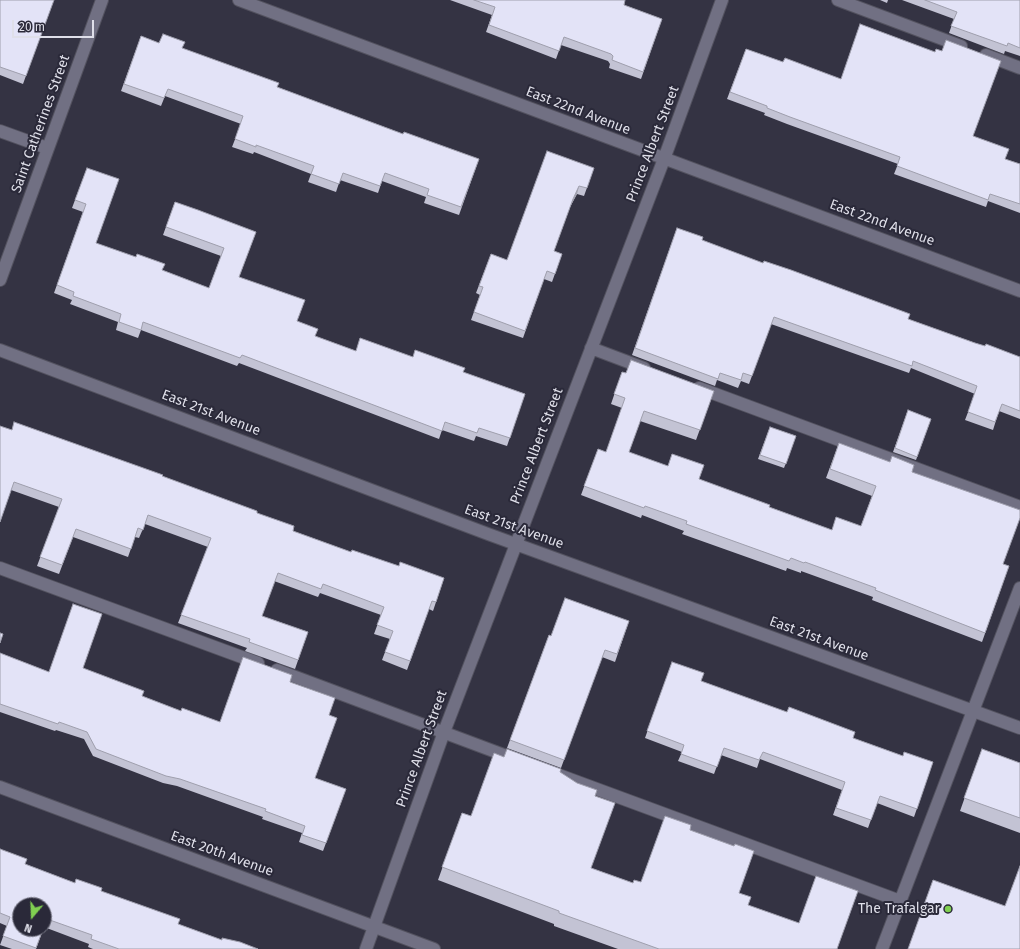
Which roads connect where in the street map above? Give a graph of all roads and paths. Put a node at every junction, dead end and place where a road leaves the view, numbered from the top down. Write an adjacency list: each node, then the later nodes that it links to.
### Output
1 (102, 0): 7 (street, Saint Catherines Street)
2 (239, 0): 8 (street, East 22nd Avenue)
3 (722, 0): 8 (street, Prince Albert Street)
4 (838, 0): 5 (street)
5 (1020, 68)
6 (0, 131): 7 (street)
7 (47, 148): 9 (street, Saint Catherines Street)
8 (664, 159): 10 (street, East 22nd Avenue); 11 (street, Prince Albert Street)
9 (0, 280)
10 (1020, 291)
11 (591, 348): 13 (street); 16 (street, Prince Albert Street)
12 (0, 350): 16 (street, East 21st Avenue)
13 (657, 373)
14 (687, 384): 15 (street)
15 (1020, 507)
16 (516, 544): 19 (street, East 21st Avenue); 21 (street, Prince Albert Street)
17 (0, 568): 21 (street)
18 (1020, 588): 19 (street)
19 (974, 711): 20 (street, East 21st Avenue); 23 (street)
20 (1020, 728)
21 (444, 732): 23 (street); 24 (street, Prince Albert Street)
22 (0, 788): 24 (street, East 20th Avenue)
23 (900, 901): 27 (street)
24 (374, 927): 25 (street, Prince Albert Street); 26 (street, East 20th Avenue)
25 (366, 949)
26 (434, 949)
27 (882, 949)

